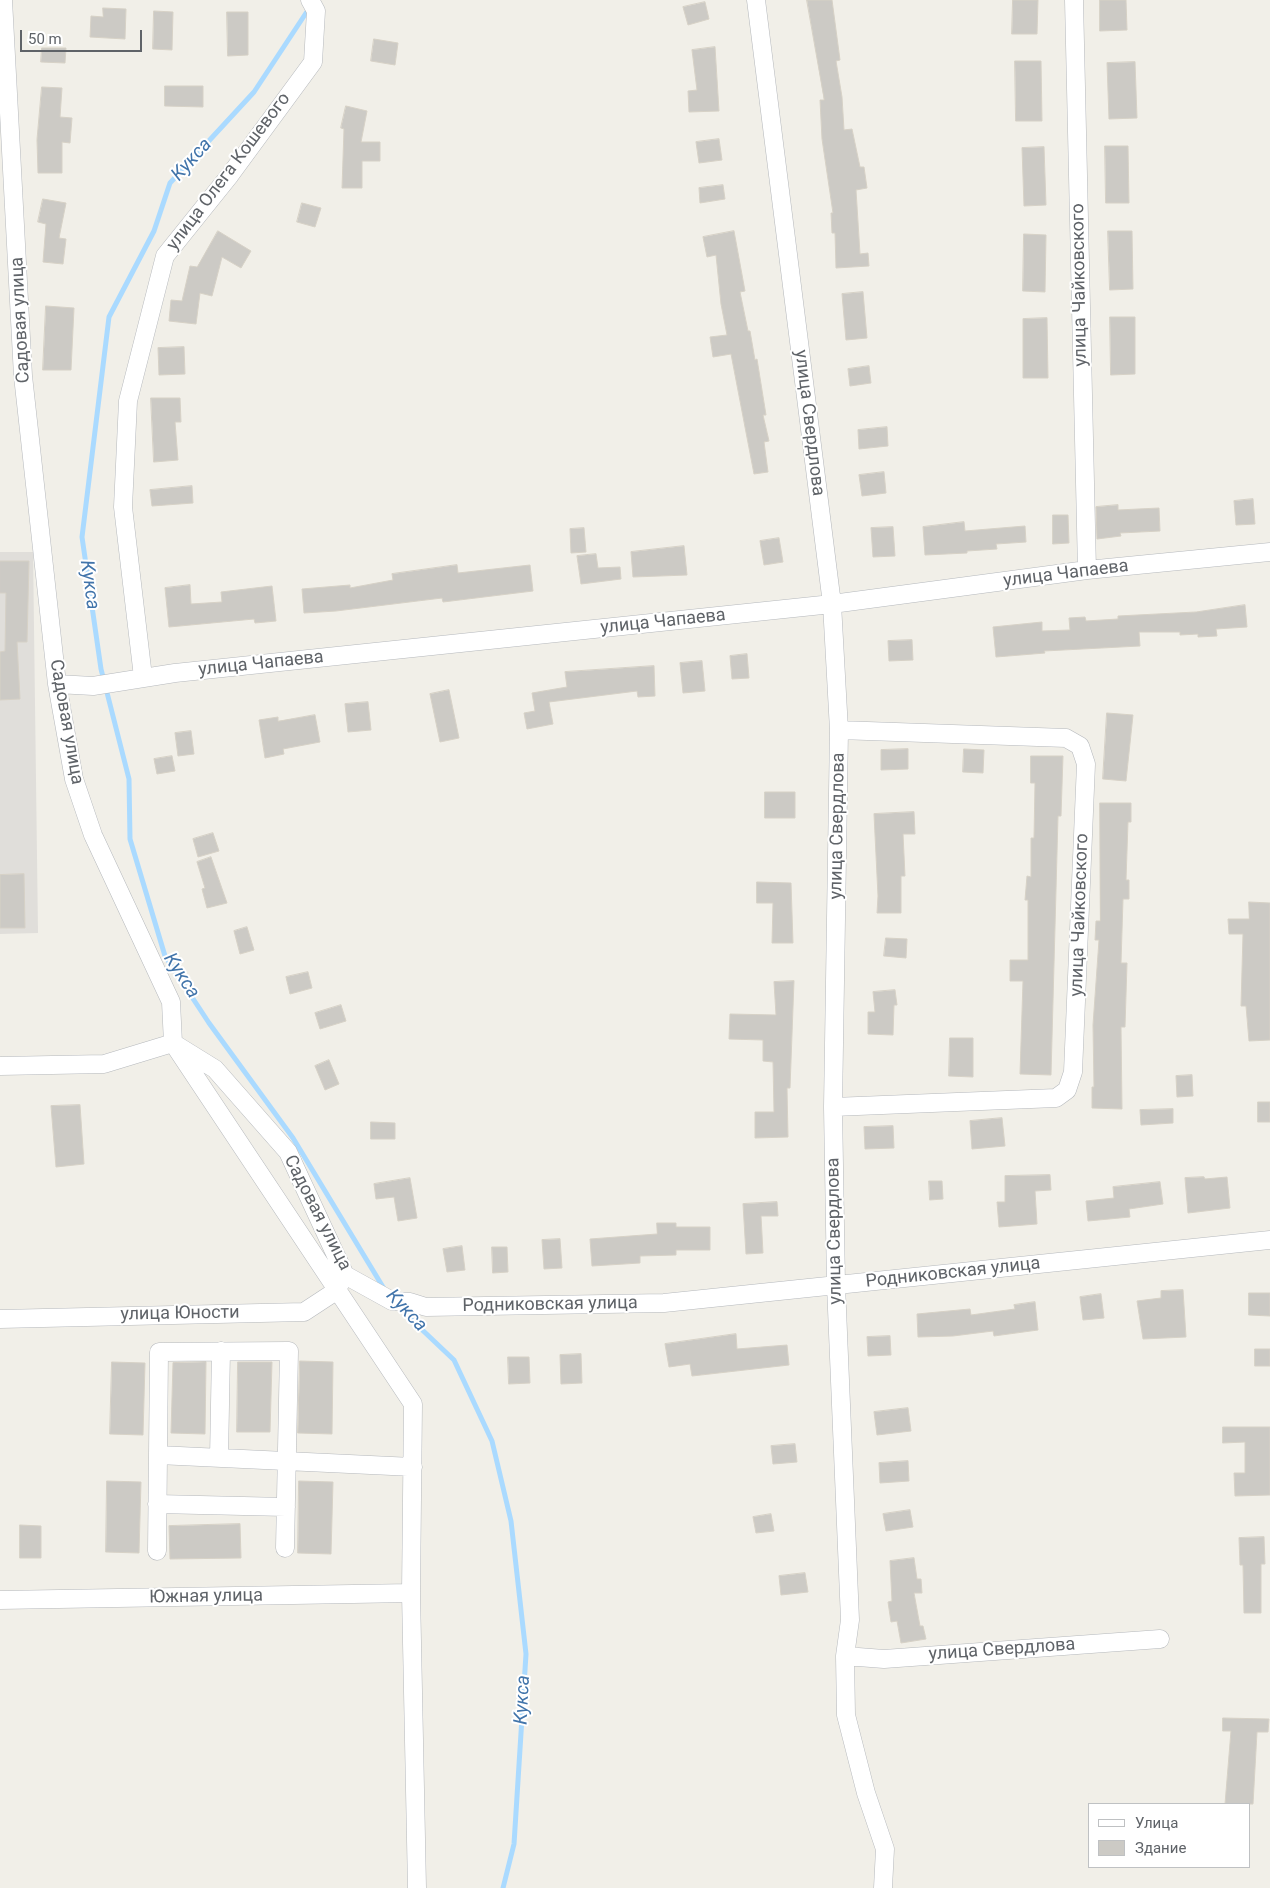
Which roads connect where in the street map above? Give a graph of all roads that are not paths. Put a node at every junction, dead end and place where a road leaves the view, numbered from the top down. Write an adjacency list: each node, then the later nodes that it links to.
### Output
1 (3, 0): 9 (street, Садовая улица)
2 (310, 0): 8 (street, улица Олега Кошевого)
3 (756, 0): 7 (street, улица Свердлова)
4 (1073, 1): 6 (street, улица Чайковского)
5 (1270, 552): 6 (street, улица Чапаева)
6 (1087, 570): 7 (street, улица Чапаева)
7 (832, 604): 8 (street, улица Чапаева); 10 (street, улица Свердлова)
8 (143, 677): 9 (street, улица Чапаева)
9 (57, 684): 11 (street, Садовая улица)
10 (839, 730): 13 (street, улица Свердлова); 13 (street, улица Чайковского)
11 (173, 1043): 12 (street); 15 (street, Садовая улица); 17 (street)
12 (0, 1066)
13 (833, 1107): 16 (street, улица Свердлова)
14 (1270, 1240): 16 (street, Родниковская улица)
15 (346, 1275): 17 (street, улица Юности); 18 (street, Садовая улица)
16 (836, 1286): 18 (street, Родниковская улица); 32 (street, улица Свердлова)
17 (336, 1291): 19 (street, улица Юности); 24 (street)
18 (426, 1307)
19 (0, 1318)
20 (221, 1352): 21 (street); 22 (street); 23 (street)
21 (158, 1455): 22 (street); 25 (street)
22 (219, 1458): 23 (street)
23 (287, 1461): 24 (street); 26 (street)
24 (413, 1466): 29 (street)
25 (157, 1504): 26 (street); 28 (street)
26 (286, 1507): 27 (street)
27 (285, 1548)
28 (157, 1551)
29 (411, 1593): 30 (street, Южная улица); 33 (street)
30 (0, 1600)
31 (1160, 1639): 32 (street, улица Свердлова)
32 (844, 1656): 34 (street, улица Свердлова)
33 (417, 1888)
34 (884, 1888)

